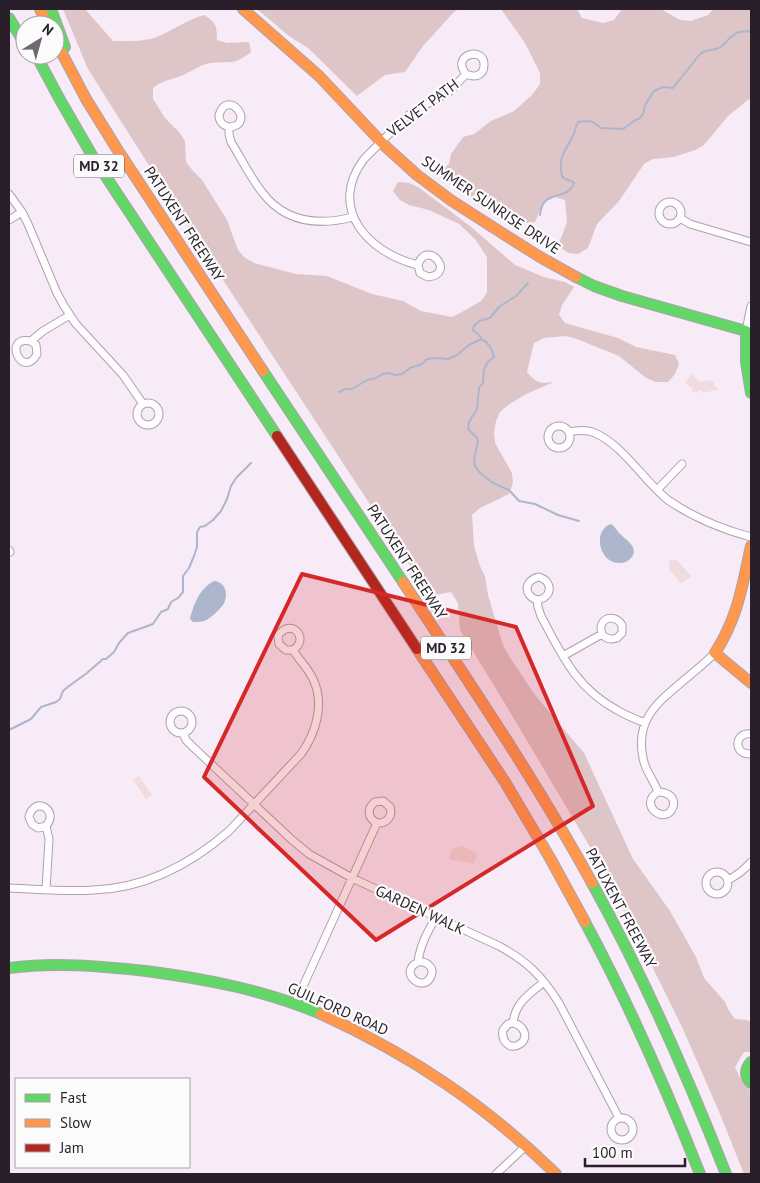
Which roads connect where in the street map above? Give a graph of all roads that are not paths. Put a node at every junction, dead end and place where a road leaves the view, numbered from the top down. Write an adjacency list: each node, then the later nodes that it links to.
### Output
1 (51, 9): 10 (main road)
2 (243, 9): 9 (main road, SUMMER SUNRISE DRIVE)
3 (65, 59): 10 (main road, PATUXENT FREEWAY / MD 32)
4 (38, 65): 7 (main road)
5 (41, 65): 7 (main road, MD 32)
6 (466, 74): 9 (street, VELVET PATH)
7 (58, 98): 60 (main road, MD 32)
8 (229, 127): 13 (street)
9 (380, 142): 13 (street, VELVET PATH); 20 (main road, SUMMER SUNRISE DRIVE)
10 (117, 149): 61 (main road, PATUXENT FREEWAY / MD 32)
11 (9, 194): 12 (street)
12 (22, 212): 15 (street); 19 (street)
13 (353, 217): 17 (street)
14 (680, 218): 16 (street)
15 (9, 220)
16 (751, 242)
17 (418, 265)
18 (751, 306): 20 (street)
19 (70, 316): 21 (street); 23 (street)
20 (746, 331): 22 (main road)
21 (31, 341)
22 (751, 393)
23 (143, 404)
24 (569, 432): 26 (street)
25 (682, 464): 26 (street)
26 (657, 490): 27 (street)
27 (751, 537)
28 (751, 546): 32 (main road)
29 (537, 600): 33 (street)
30 (602, 634): 33 (street)
31 (293, 650): 40 (street)
32 (715, 653): 34 (main road); 35 (street)
33 (563, 656): 35 (street)
34 (751, 683)
35 (645, 723): 39 (street)
36 (183, 733): 40 (street, GARDEN WALK)
37 (751, 734): 38 (street)
38 (751, 754)
39 (658, 792)
40 (253, 804): 44 (street, GARDEN WALK); 47 (street)
41 (377, 823): 44 (street)
42 (46, 826): 47 (street)
43 (751, 862): 45 (street)
44 (352, 878): 48 (street, GARDEN WALK); 52 (street)
45 (728, 880)
46 (9, 888): 47 (street)
47 (46, 890)
48 (436, 917): 49 (street); 51 (street, GARDEN WALK)
49 (418, 962)
50 (9, 968): 52 (main road, GUILFORD ROAD)
51 (544, 982): 53 (street); 56 (street, GARDEN WALK)
52 (295, 1004): 57 (main road, GUILFORD ROAD)
53 (513, 1023)
54 (751, 1062): 55 (main road)
55 (751, 1084)
56 (619, 1118)
57 (526, 1146): 58 (street); 59 (main road, GUILFORD ROAD)
58 (496, 1174)
59 (556, 1174)
60 (700, 1174)
61 (726, 1174)

